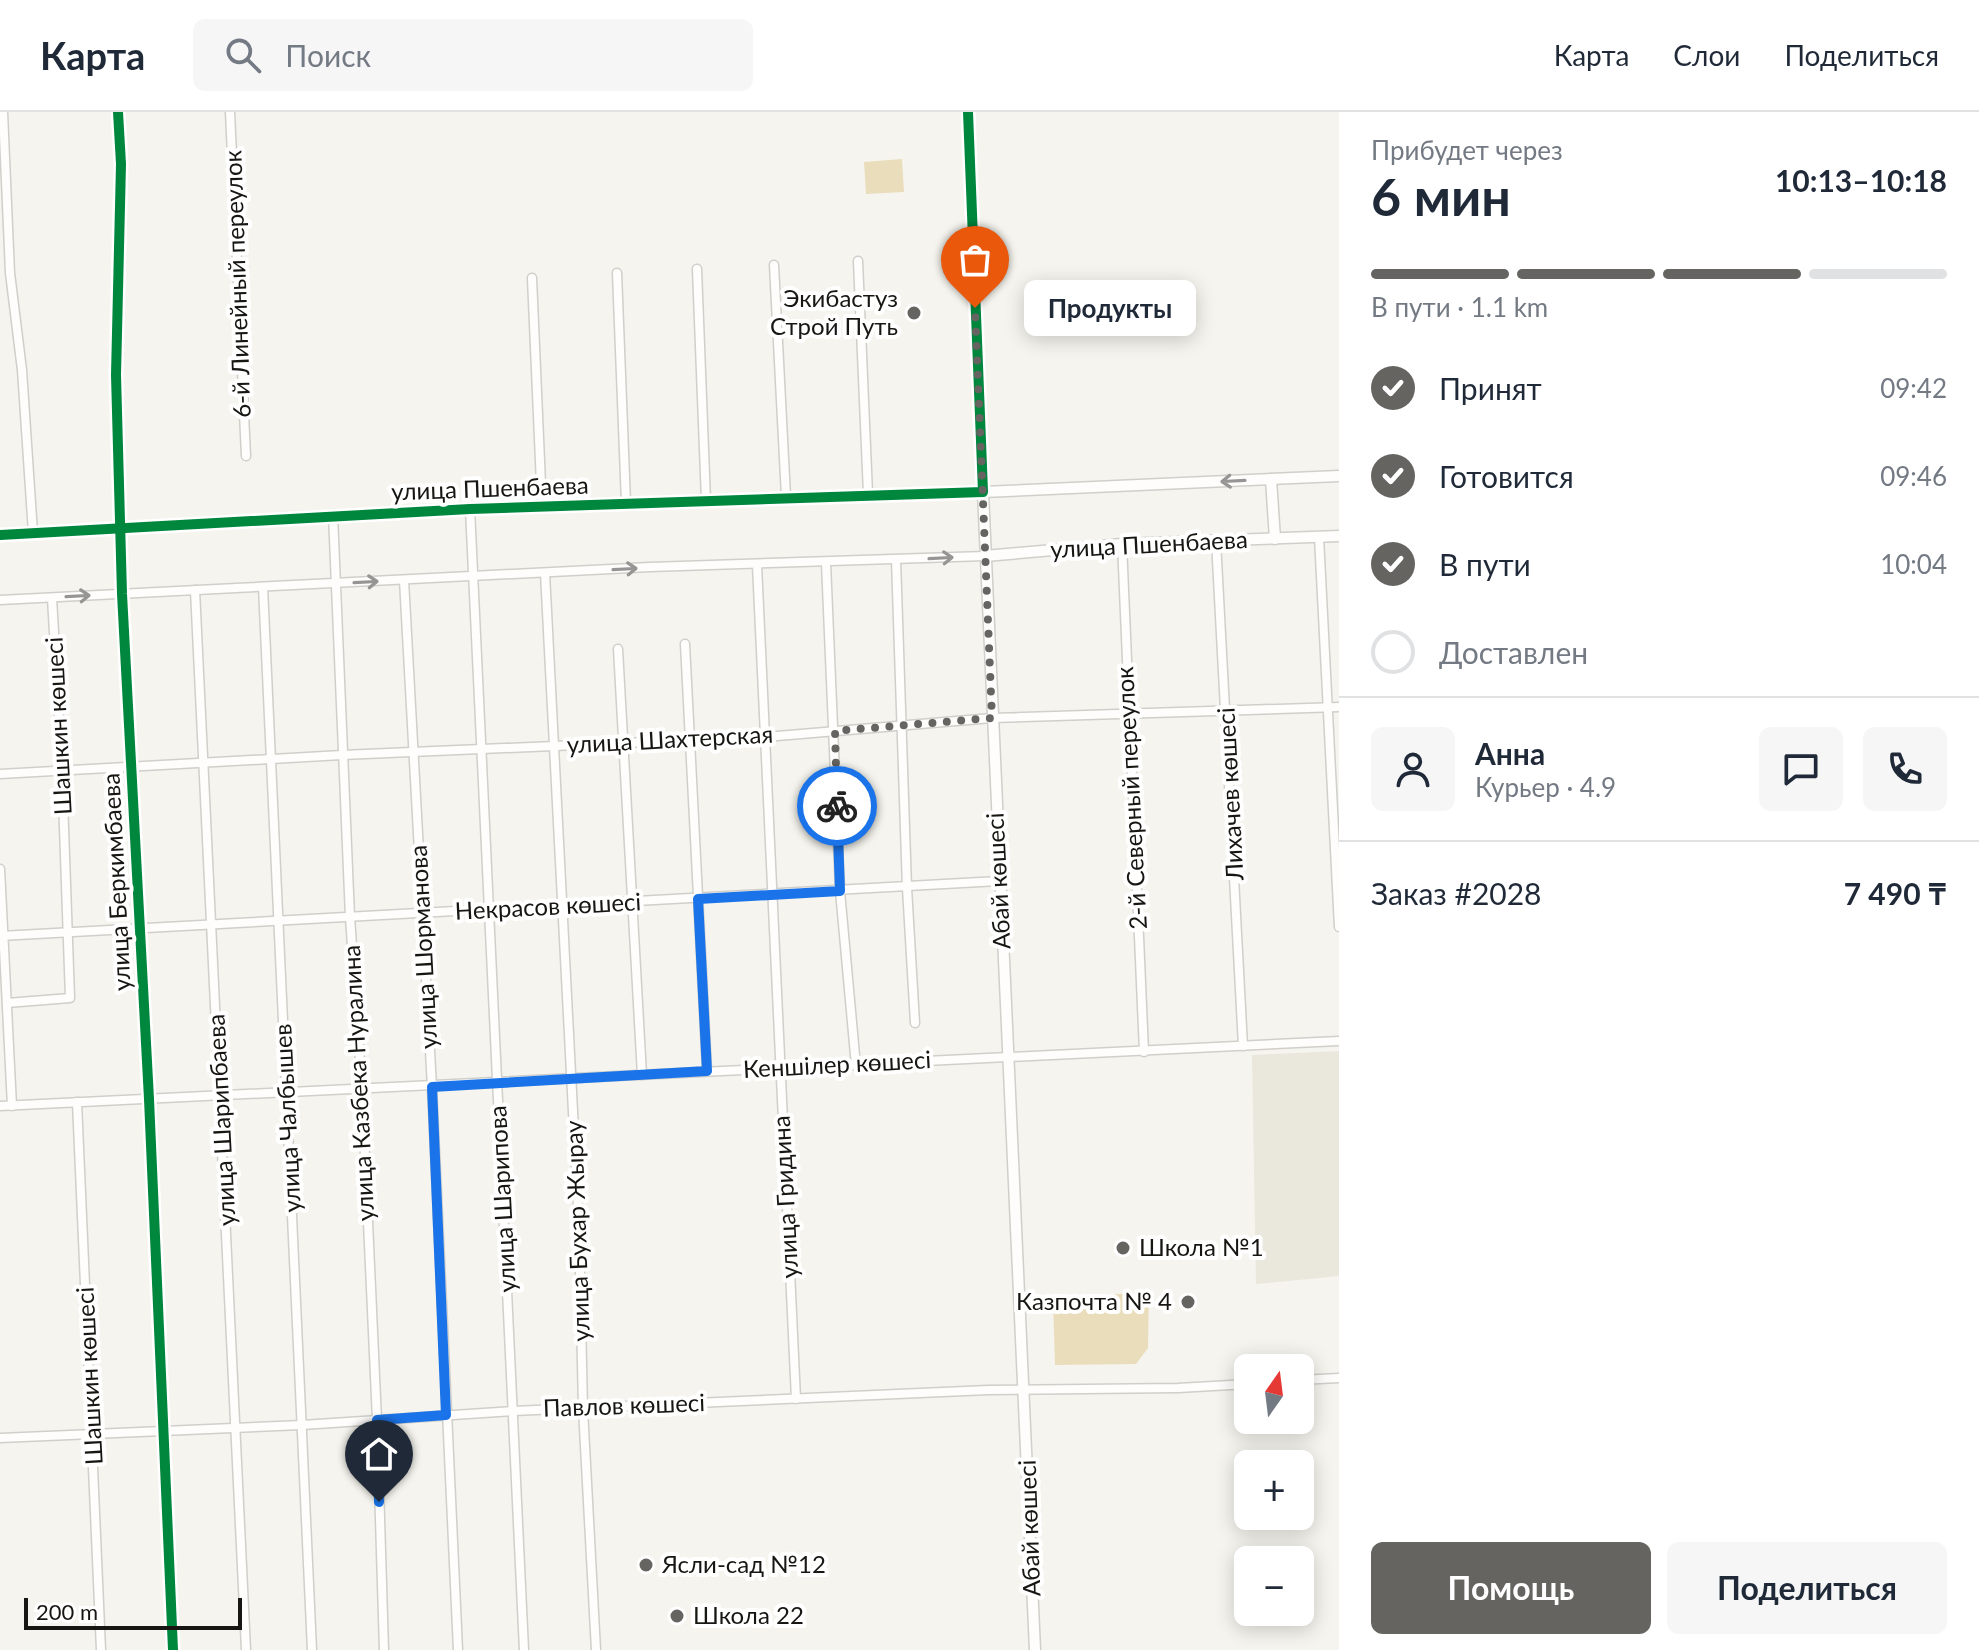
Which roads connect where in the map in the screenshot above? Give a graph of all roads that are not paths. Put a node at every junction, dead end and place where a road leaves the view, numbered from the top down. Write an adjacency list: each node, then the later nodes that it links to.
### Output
1 (3, 112): 5 (street)
2 (118, 112): 22 (street, улица Беркимбаева)
3 (230, 112): 11 (street, 6-й Линейный переулок)
4 (968, 112): 14 (street, Абай көшесі)
5 (4, 161): 23 (street)
6 (858, 261): 15 (street)
7 (774, 265): 16 (street)
8 (697, 269): 17 (street)
9 (617, 273): 18 (street)
10 (532, 278): 19 (street)
11 (246, 456)
12 (1339, 476): 13 (main road, улица Пшенбаева)
13 (1271, 479): 14 (main road, улица Пшенбаева, one-way to 14); 27 (main road)
14 (983, 492): 15 (street, улица Пшенбаева); 30 (main road, Абай көшесі)
15 (868, 494): 16 (street, улица Пшенбаева)
16 (786, 497): 17 (street, улица Пшенбаева)
17 (706, 501): 18 (street, улица Пшенбаева)
18 (626, 503): 19 (street, улица Пшенбаева)
19 (542, 507): 20 (street, улица Пшенбаева)
20 (470, 509): 21 (street, улица Пшенбаева); 35 (street, улица Шарипова)
21 (333, 515): 22 (street, улица Пшенбаева); 37 (street, улица Казбека Нуралина)
22 (120, 528): 23 (street, улица Пшенбаева); 40 (street, улица Беркимбаева)
23 (33, 533): 24 (street, улица Пшенбаева)
24 (0, 535)
25 (1339, 536): 26 (main road, улица Пшенбаева)
26 (1319, 537): 27 (main road, улица Пшенбаева); 45 (street)
27 (1275, 539): 28 (main road, улица Пшенбаева)
28 (1216, 541): 29 (main road, улица Пшенбаева); 47 (street, Лихачев көшесі)
29 (1122, 544): 30 (main road, улица Пшенбаева); 48 (street, 2-й Северный переулок)
30 (985, 556): 31 (street, улица Пшенбаева, one-way to 30); 49 (main road, Абай көшесі)
31 (896, 560): 32 (street, улица Пшенбаева); 50 (street)
32 (826, 563): 33 (street, улица Пшенбаева); 51 (street)
33 (757, 565): 34 (street, улица Пшенбаева, one-way to 33); 52 (street, улица Гридина)
34 (545, 573): 35 (street, улица Пшенбаева); 55 (street, улица Бухар Жырау)
35 (473, 576): 36 (street, улица Пшенбаева); 56 (street, улица Шарипова)
36 (404, 580): 37 (street, улица Пшенбаева, one-way to 36); 57 (street, улица Шорманова)
37 (334, 583): 38 (street, улица Пшенбаева); 58 (street, улица Казбека Нуралина)
38 (263, 587): 39 (street, улица Пшенбаева); 59 (street, улица Чалбышев)
39 (195, 590): 40 (street, улица Пшенбаева); 60 (street, улица Шарипбаева)
40 (122, 594): 41 (street, улица Пшенбаева, one-way to 40); 61 (street, улица Беркимбаева)
41 (52, 598): 42 (street, улица Пшенбаева); 62 (street, Шашкин көшесі)
42 (0, 600)
43 (685, 644): 53 (street)
44 (618, 649): 54 (street)
45 (1327, 707): 46 (street, улица Шахтерская); 47 (street, улица Шахтерская); 77 (street)
46 (1339, 707)
47 (1227, 711): 48 (street, улица Шахтерская); 84 (street, Лихачев көшесі)
48 (1128, 715): 49 (street, улица Шахтерская); 85 (street, 2-й Северный переулок)
49 (992, 718): 50 (street, улица Шахтерская); 65 (main road, Абай көшесі)
50 (900, 727): 51 (street, улица Шахтерская); 66 (street)
51 (835, 731): 52 (street, улица Шахтерская); 67 (street)
52 (765, 737): 53 (street, улица Шахтерская); 68 (street, улица Гридина)
53 (691, 739): 54 (street, улица Шахтерская); 69 (street)
54 (625, 743): 55 (street, улица Шахтерская); 70 (street)
55 (553, 745): 56 (street, улица Шахтерская); 71 (street, улица Бухар Жырау)
56 (481, 749): 57 (street, улица Шахтерская); 72 (street, улица Шарипова)
57 (414, 752): 58 (street, улица Шахтерская); 73 (street, улица Шорманова)
58 (342, 755): 59 (street, улица Шахтерская); 74 (street, улица Казбека Нуралина)
59 (270, 759): 60 (street, улица Шахтерская); 75 (street, улица Чалбышев)
60 (204, 763): 61 (street, улица Шахтерская); 76 (street, улица Шарипбаева)
61 (132, 766): 62 (street, улица Шахтерская); 78 (street, улица Беркимбаева)
62 (62, 771): 63 (street, улица Шахтерская); 79 (street, Шашкин көшесі)
63 (0, 774)
64 (0, 869): 80 (street)
65 (999, 881): 66 (street, Некрасов көшесі); 86 (main road, Абай көшесі)
66 (907, 888): 67 (street, Некрасов көшесі); 82 (street)
67 (840, 891): 68 (street, Некрасов көшесі); 87 (street)
68 (772, 895): 69 (street, Некрасов көшесі); 88 (street, улица Гридина)
69 (698, 899): 70 (street, Некрасов көшесі); 89 (street)
70 (633, 902): 71 (street, Некрасов көшесі); 90 (street)
71 (562, 906): 72 (street, Некрасов көшесі); 91 (street, улица Бухар Жырау)
72 (488, 910): 73 (street, Некрасов көшесі); 92 (street, улица Шарипова)
73 (422, 914): 74 (street, Некрасов көшесі); 93 (street, улица Шорманова)
74 (350, 917): 75 (street, Некрасов көшесі); 94 (street, улица Казбека Нуралина)
75 (278, 921): 76 (street, Некрасов көшесі); 95 (street, улица Чалбышев)
76 (212, 925): 78 (street, Некрасов көшесі); 96 (street, улица Шарипбаева)
77 (1339, 927)
78 (138, 929): 79 (street, Некрасов көшесі); 97 (street, улица Беркимбаева)
79 (68, 933): 80 (street, Некрасов көшесі); 81 (street, Шашкин көшесі)
80 (2, 936): 81 (street)
81 (7, 1003): 100 (street)
82 (915, 1023)
83 (1339, 1041): 84 (street, Кеншілер көшесі)
84 (1243, 1046): 85 (street, Кеншілер көшесі)
85 (1144, 1052): 86 (street, Кеншілер көшесі)
86 (1008, 1055): 87 (street, Кеншілер көшесі); 104 (main road, Абай көшесі)
87 (856, 1066): 88 (street, Кеншілер көшесі)
88 (781, 1068): 89 (street, Кеншілер көшесі); 105 (street, улица Гридина)
89 (707, 1071): 90 (street, Кеншілер көшесі)
90 (642, 1075): 91 (street, Кеншілер көшесі)
91 (571, 1079): 92 (street, Кеншілер көшесі); 106 (street, улица Бухар Жырау)
92 (497, 1083): 93 (street, Кеншілер көшесі); 107 (street, улица Шарипова)
93 (432, 1087): 94 (street, Кеншілер көшесі); 108 (street, улица Шорманова)
94 (362, 1090): 95 (street, Кеншілер көшесі); 109 (street, улица Казбека Нуралина)
95 (286, 1094): 96 (street, Кеншілер көшесі); 110 (street, улица Чалбышев)
96 (221, 1097): 97 (street, Кеншілер көшесі); 111 (street, улица Шарипбаева)
97 (149, 1099): 98 (street, Кеншілер көшесі); 112 (street, улица Беркимбаева)
98 (77, 1102): 100 (street, Кеншілер көшесі); 113 (street, Шашкин көшесі)
99 (0, 1106): 100 (street, Кеншілер көшесі)
100 (12, 1106)
101 (1339, 1378): 102 (street)
102 (1314, 1379)
103 (1234, 1385): 104 (street, Павлов көшесі)
104 (1024, 1388): 105 (street, Павлов көшесі); 123 (main road, Абай көшесі)
105 (796, 1399): 106 (street, Павлов көшесі)
106 (583, 1409): 107 (street, Павлов көшесі); 122 (street, улица Бухар Жырау)
107 (513, 1411): 108 (street, Павлов көшесі); 121 (street, улица Шарипова)
108 (446, 1415): 109 (street, Павлов көшесі); 120 (street, улица Шорманова)
109 (377, 1420): 110 (street, Павлов көшесі); 119 (street, улица Казбека Нуралина)
110 (302, 1425): 111 (street, Павлов көшесі); 118 (street, улица Чалбышев)
111 (236, 1427): 112 (street, Павлов көшесі); 117 (street, улица Шарипбаева)
112 (164, 1431): 113 (street, Павлов көшесі); 116 (street, улица Беркимбаева)
113 (92, 1434): 114 (street, Павлов көшесі); 115 (street, Шашкин көшесі)
114 (0, 1438)
115 (101, 1650)
116 (173, 1650)
117 (246, 1650)
118 (312, 1650)
119 (384, 1650)
120 (458, 1650)
121 (524, 1650)
122 (596, 1650)
123 (1035, 1650)

